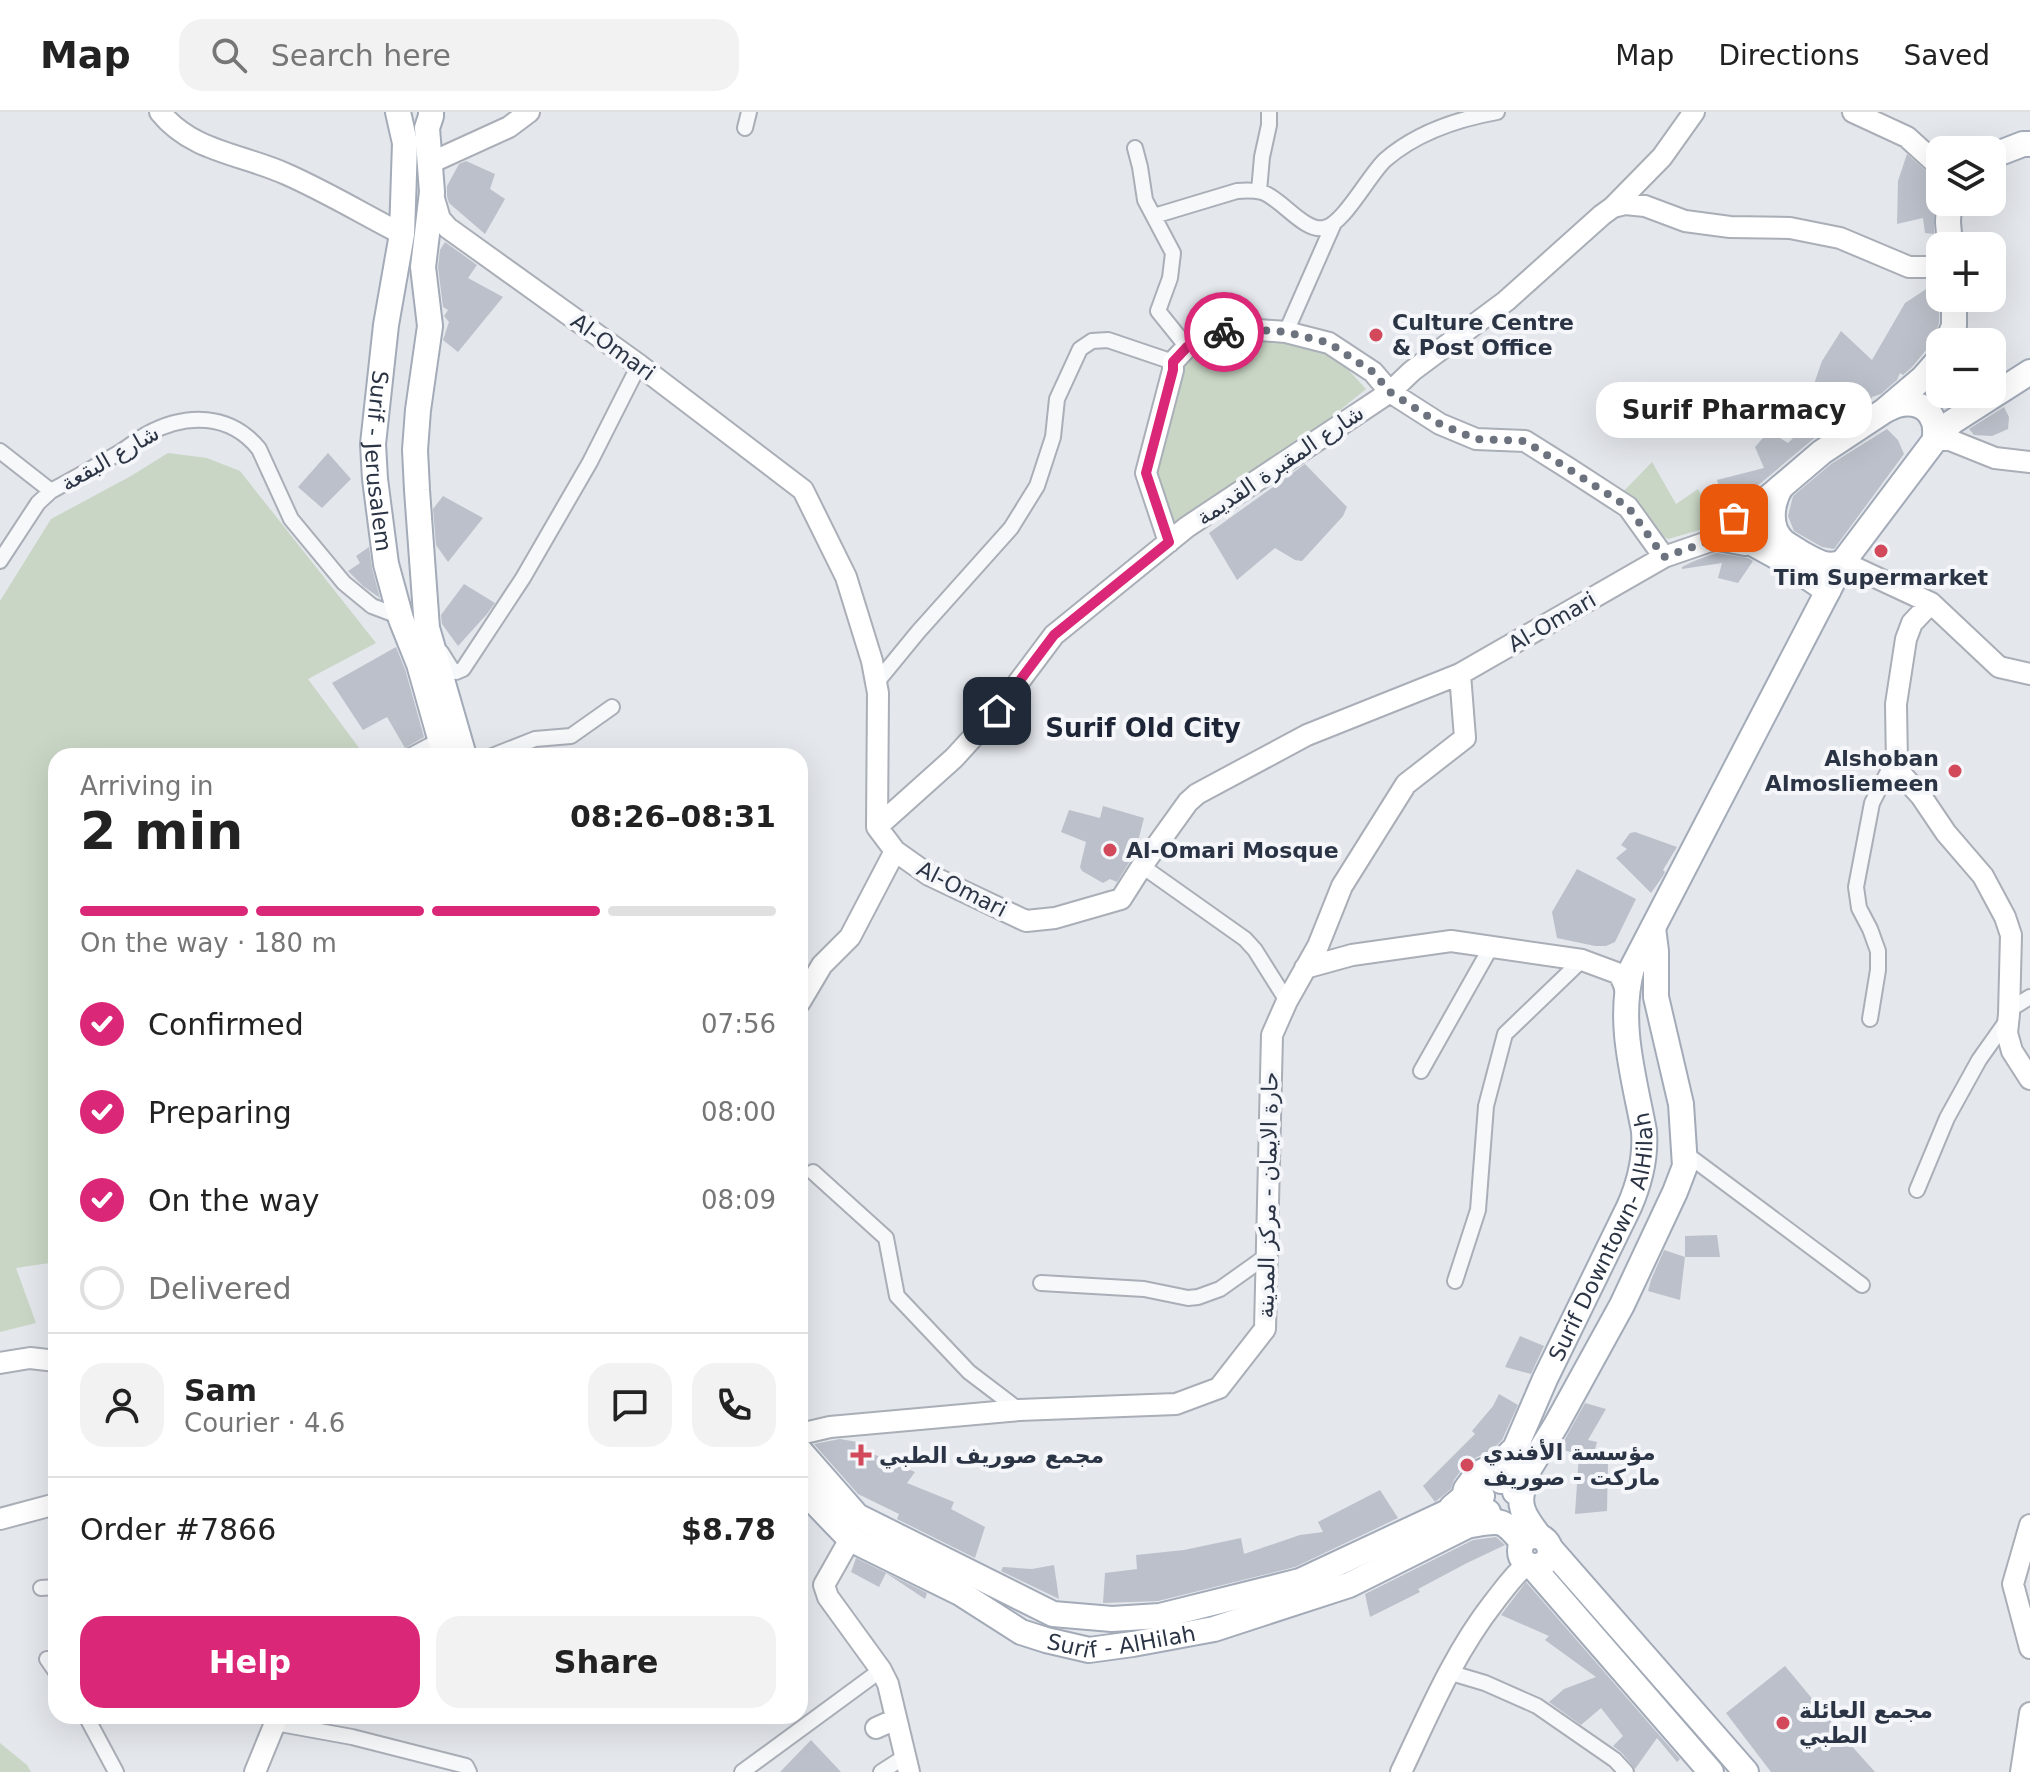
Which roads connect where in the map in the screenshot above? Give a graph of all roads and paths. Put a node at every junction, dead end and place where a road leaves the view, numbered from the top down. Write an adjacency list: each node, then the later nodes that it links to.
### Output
1 (160, 112): 21 (street)
2 (398, 112): 21 (main road, Surif - Jerusalem)
3 (529, 112): 15 (street)
4 (749, 112): 10 (street)
5 (1269, 112): 16 (street)
6 (1497, 112): 20 (street)
7 (1694, 112): 18 (street)
8 (1853, 112): 14 (street)
9 (429, 120): 15 (main road, Surif - Jerusalem); 21 (main road)
10 (745, 128)
11 (2030, 144): 13 (main road)
12 (1135, 148): 19 (street)
13 (2006, 151)
14 (1926, 154)
15 (430, 163): 17 (main road, Surif - Jerusalem)
16 (1259, 191): 19 (street); 20 (street)
17 (432, 192): 22 (street, Al-Omari); 23 (main road, Surif - Jerusalem)
18 (1613, 207): 24 (street); 31 (street)
19 (1154, 216): 27 (street)
20 (1334, 223): 26 (street)
21 (402, 234): 23 (main road); 25 (main road, Surif - Jerusalem)
22 (462, 237): 23 (street); 28 (street, Al-Omari)
23 (423, 267): 25 (main road); 44 (main road, Surif - Jerusalem)
24 (1926, 267)
25 (392, 283): 46 (main road, Surif - Jerusalem)
26 (1286, 332): 27 (street, شارع المقبرة القديمة); 31 (street, شارع المقبرة القديمة)
27 (1180, 354): 39 (street, شارع المقبرة القديمة); 50 (street)
28 (639, 365): 47 (street); 50 (street, Al-Omari)
29 (2030, 372): 33 (main road, Surif Downtown- AlHilah)
30 (1926, 374): 32 (main road)
31 (1390, 392): 39 (street, شارع المقبرة القديمة); 40 (street)
32 (1884, 411): 33 (main road); 36 (main road)
33 (1935, 440): 35 (street); 42 (main road, Surif Downtown- AlHilah)
34 (0, 451): 37 (street)
35 (2030, 462)
36 (1781, 487): 38 (main road); 42 (main road)
37 (51, 491): 41 (street, شارع البقعة); 46 (street, شارع البقعة)
38 (1734, 532): 40 (street, Al-Omari); 43 (main road)
39 (1169, 542): 56 (street, شارع المقبرة القديمة)
40 (1664, 557): 48 (street, Al-Omari)
41 (0, 561)
42 (1843, 562): 43 (main road, Surif Downtown- AlHilah); 45 (street)
43 (1828, 591): 59 (main road, Surif Downtown- AlHilah)
44 (424, 598): 46 (main road); 47 (main road, Surif - Jerusalem)
45 (1931, 603): 49 (street); 55 (street)
46 (401, 618): 52 (main road, Surif - Jerusalem)
47 (427, 628): 53 (main road, Surif - Jerusalem)
48 (1460, 674): 58 (street, Al-Omari); 62 (street, حارة الايمان - مركز المدينة)
49 (2030, 674)
50 (877, 682): 56 (street, Al-Omari)
51 (612, 707): 54 (street)
52 (443, 748)
53 (462, 748)
54 (512, 748)
55 (1896, 756): 67 (street); 68 (street)
56 (877, 827): 57 (street, Al-Omari)
57 (895, 851): 58 (street, Al-Omari); 63 (street)
58 (1142, 866): 66 (street)
59 (1653, 928): 64 (main road, Surif Downtown- AlHilah); 71 (main road, Surif Downtown- AlHilah)
60 (1491, 947): 61 (street); 62 (street); 69 (street)
61 (1582, 960): 64 (street); 75 (street)
62 (1305, 968): 66 (street, حارة الايمان - مركز المدينة)
63 (808, 989)
64 (1627, 997): 83 (main road, Surif Downtown- AlHilah)
65 (2030, 997): 67 (street)
66 (1287, 1001): 74 (street, حارة الايمان - مركز المدينة)
67 (2009, 1014): 70 (street); 73 (street)
68 (1870, 1019)
69 (1421, 1071)
70 (2030, 1079)
71 (1685, 1153): 77 (street); 81 (main road, Surif Downtown- AlHilah)
72 (813, 1172): 80 (street)
73 (1917, 1190)
74 (1265, 1257): 76 (street); 80 (street, حارة الايمان - مركز المدينة)
75 (1455, 1281)
76 (1041, 1283)
77 (1862, 1285)
78 (48, 1360): 79 (street)
79 (0, 1363)
80 (1019, 1410): 82 (street, حارة الايمان - مركز المدينة)
81 (1556, 1425): 86 (main road); 92 (main road)
82 (808, 1432)
83 (1514, 1448): 86 (main road, Surif Downtown- AlHilah); 88 (main road)
84 (808, 1460): 88 (main road, Surif - AlHilah)
85 (808, 1495): 91 (main road, Surif - AlHilah)
86 (1496, 1504): 88 (main road, Surif - AlHilah); 91 (main road, Surif - AlHilah); 92 (main road); 92 (main road)
87 (48, 1506): 89 (street)
88 (1447, 1511)
89 (0, 1519)
90 (2030, 1525): 93 (street)
91 (850, 1539): 94 (street)
92 (1531, 1548): 95 (street); 112 (main road); 113 (main road)
93 (2030, 1648)
94 (881, 1670): 97 (street); 102 (street)
95 (1448, 1672): 110 (street); 111 (street)
96 (2030, 1713): 114 (street)
97 (896, 1719): 103 (street); 104 (street)
98 (90, 1724): 105 (street)
99 (275, 1724): 106 (street)
100 (298, 1724): 107 (street)
101 (807, 1724): 108 (street)
102 (808, 1724)
103 (876, 1728)
104 (908, 1764): 109 (street)
105 (116, 1772)
106 (255, 1772)
107 (469, 1772)
108 (742, 1772)
109 (881, 1772)
110 (1401, 1772)
111 (1626, 1772)
112 (1711, 1772)
113 (1746, 1772)
114 (2021, 1772)

